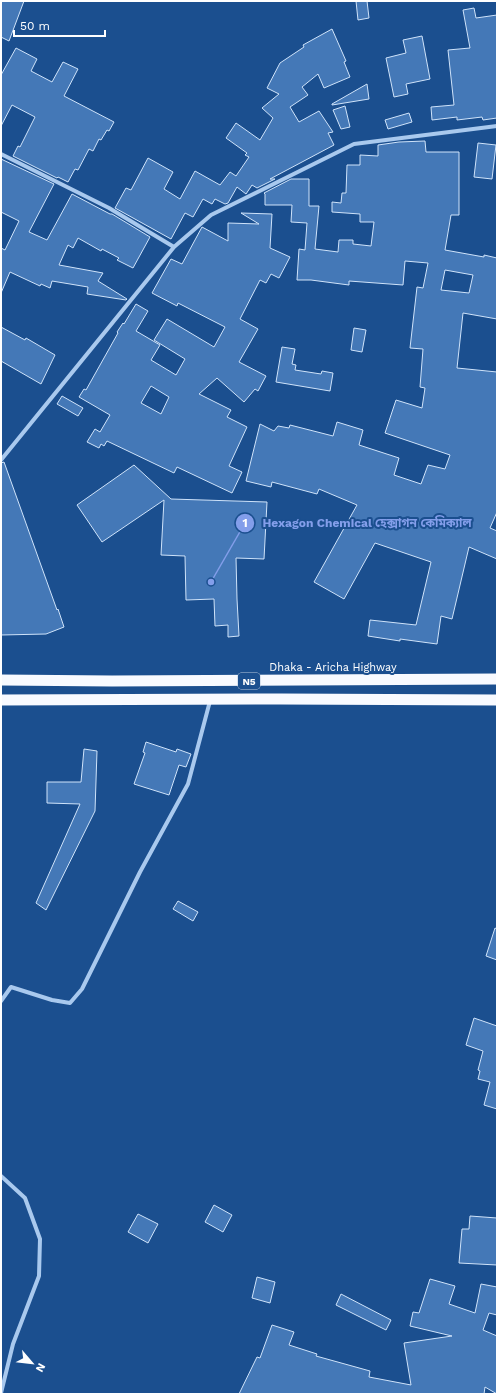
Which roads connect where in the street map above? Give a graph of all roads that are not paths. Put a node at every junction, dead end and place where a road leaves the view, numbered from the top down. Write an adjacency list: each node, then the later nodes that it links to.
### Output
1 (497, 126): 3 (street)
2 (1, 154): 3 (street)
3 (174, 247): 4 (street)
4 (1, 460)
5 (497, 679): 6 (highway, Dhaka - Aricha Highway / N5)
6 (1, 680)
7 (210, 699): 8 (highway, N5); 9 (highway, N5); 10 (street)
8 (1, 700)
9 (497, 700)
10 (1, 1001)
11 (1, 1176): 12 (street)
12 (1, 1393)

